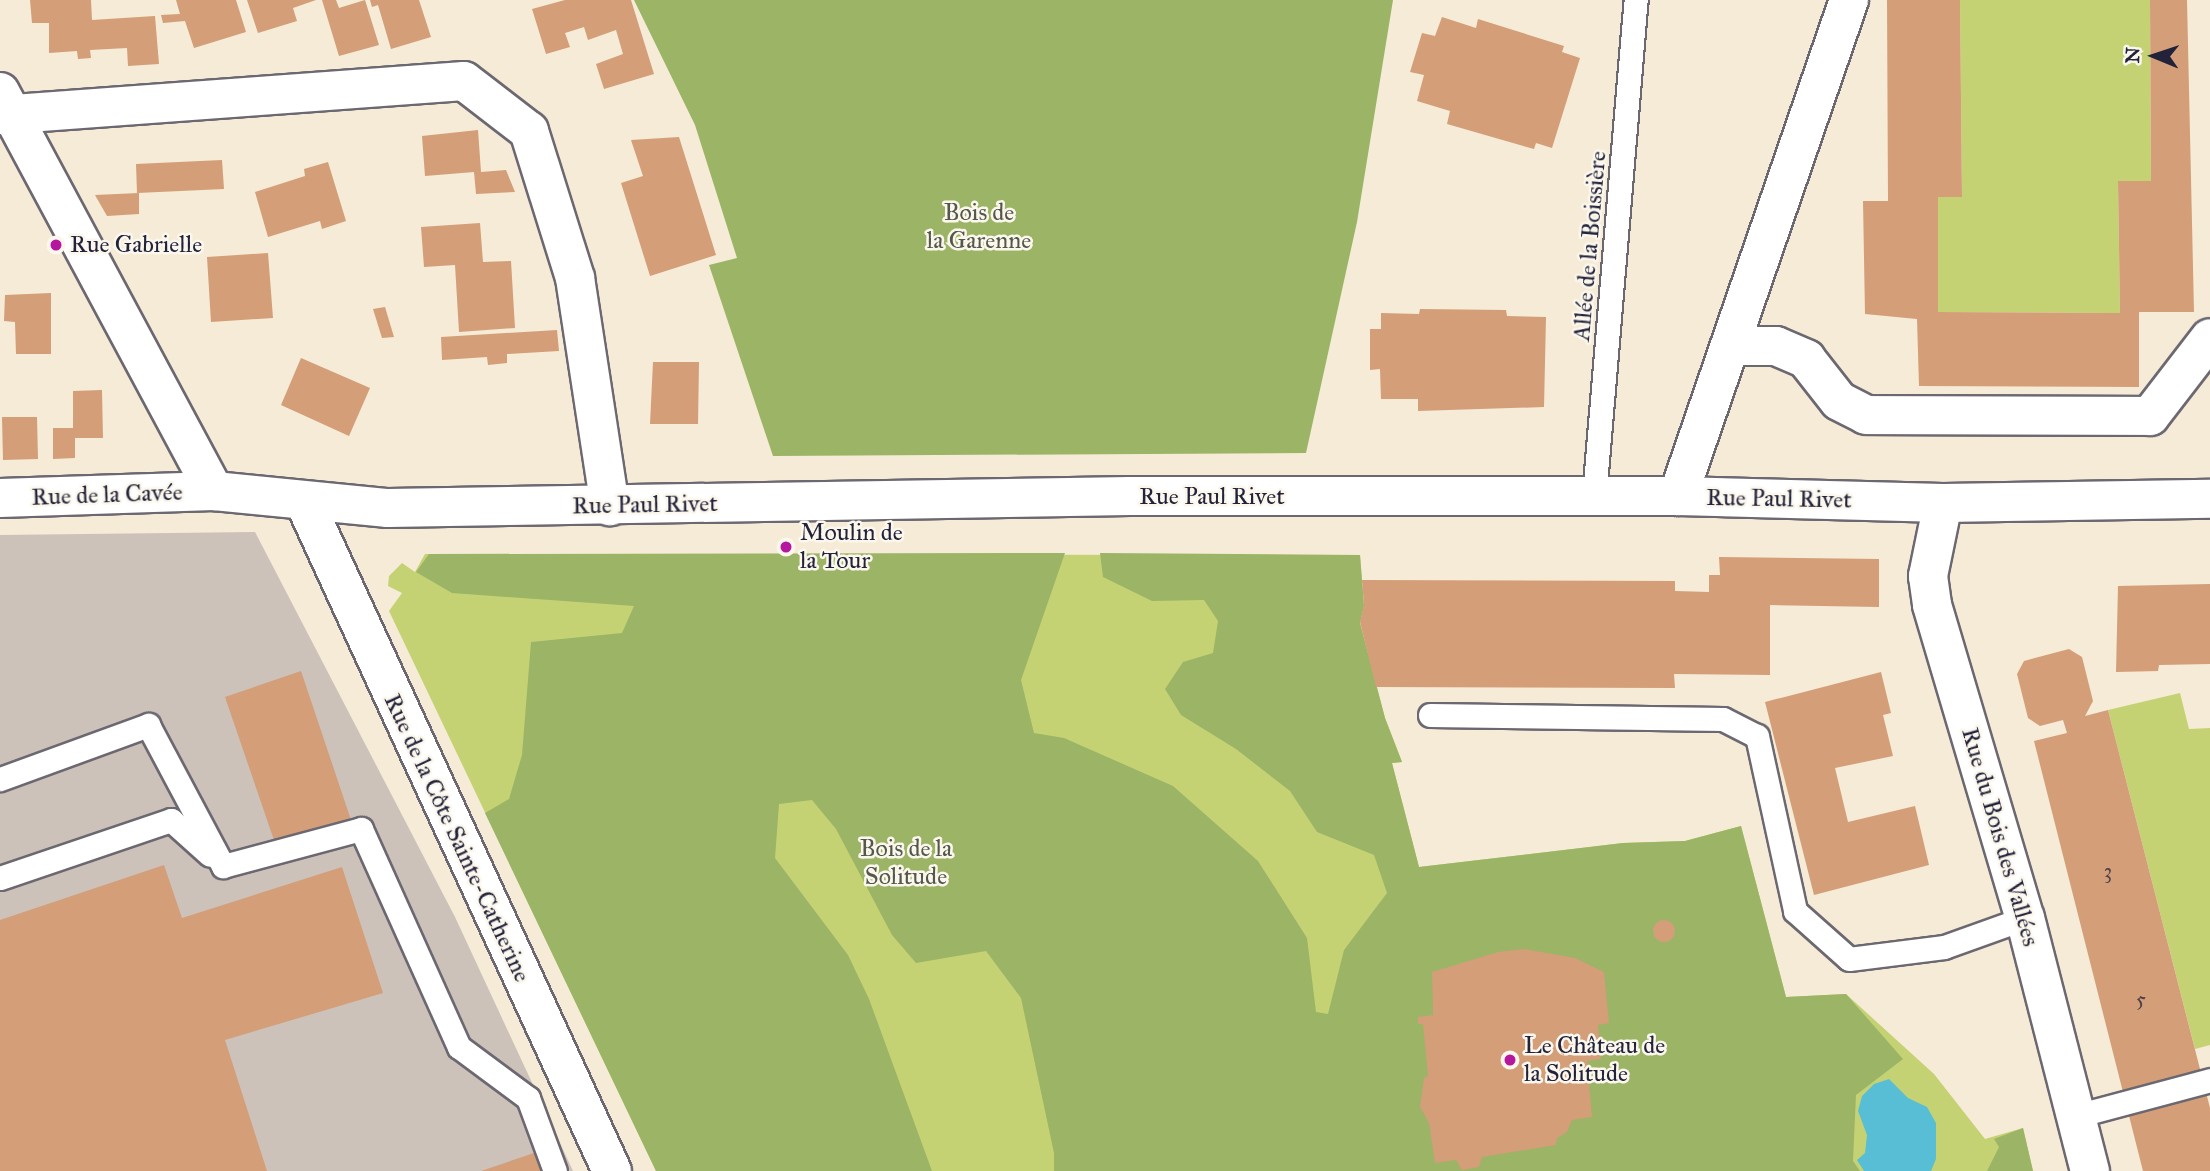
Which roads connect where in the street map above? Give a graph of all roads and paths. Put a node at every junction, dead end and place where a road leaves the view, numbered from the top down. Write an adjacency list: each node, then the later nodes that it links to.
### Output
1 (1636, 0): 7 (lane, Allée de la Boissière)
2 (1849, 0): 5 (street)
3 (4, 107): 6 (street); 13 (street)
4 (2210, 338): 5 (street)
5 (1731, 346): 8 (street)
6 (215, 491): 9 (street, Rue de la Cavée); 11 (street, Rue Paul Rivet)
7 (1594, 496): 8 (street, Rue Paul Rivet); 13 (street, Rue Paul Rivet)
8 (1678, 496): 12 (street, Rue Paul Rivet)
9 (0, 498)
10 (2210, 499): 12 (street, Rue Paul Rivet)
11 (305, 503): 13 (street, Rue Paul Rivet); 22 (street, Rue de la Côte Sainte-Catherine)
12 (1943, 503): 18 (street, Rue du Bois des Vallées)
13 (610, 506)
14 (1430, 715): 18 (lane)
15 (0, 779): 16 (lane)
16 (223, 866): 17 (lane); 21 (lane)
17 (0, 878)
18 (2025, 918): 20 (street, Rue du Bois des Vallées)
19 (2210, 1080): 20 (lane)
20 (2076, 1116): 23 (street, Rue du Bois des Vallées)
21 (555, 1171)
22 (612, 1171)
23 (2090, 1171)

